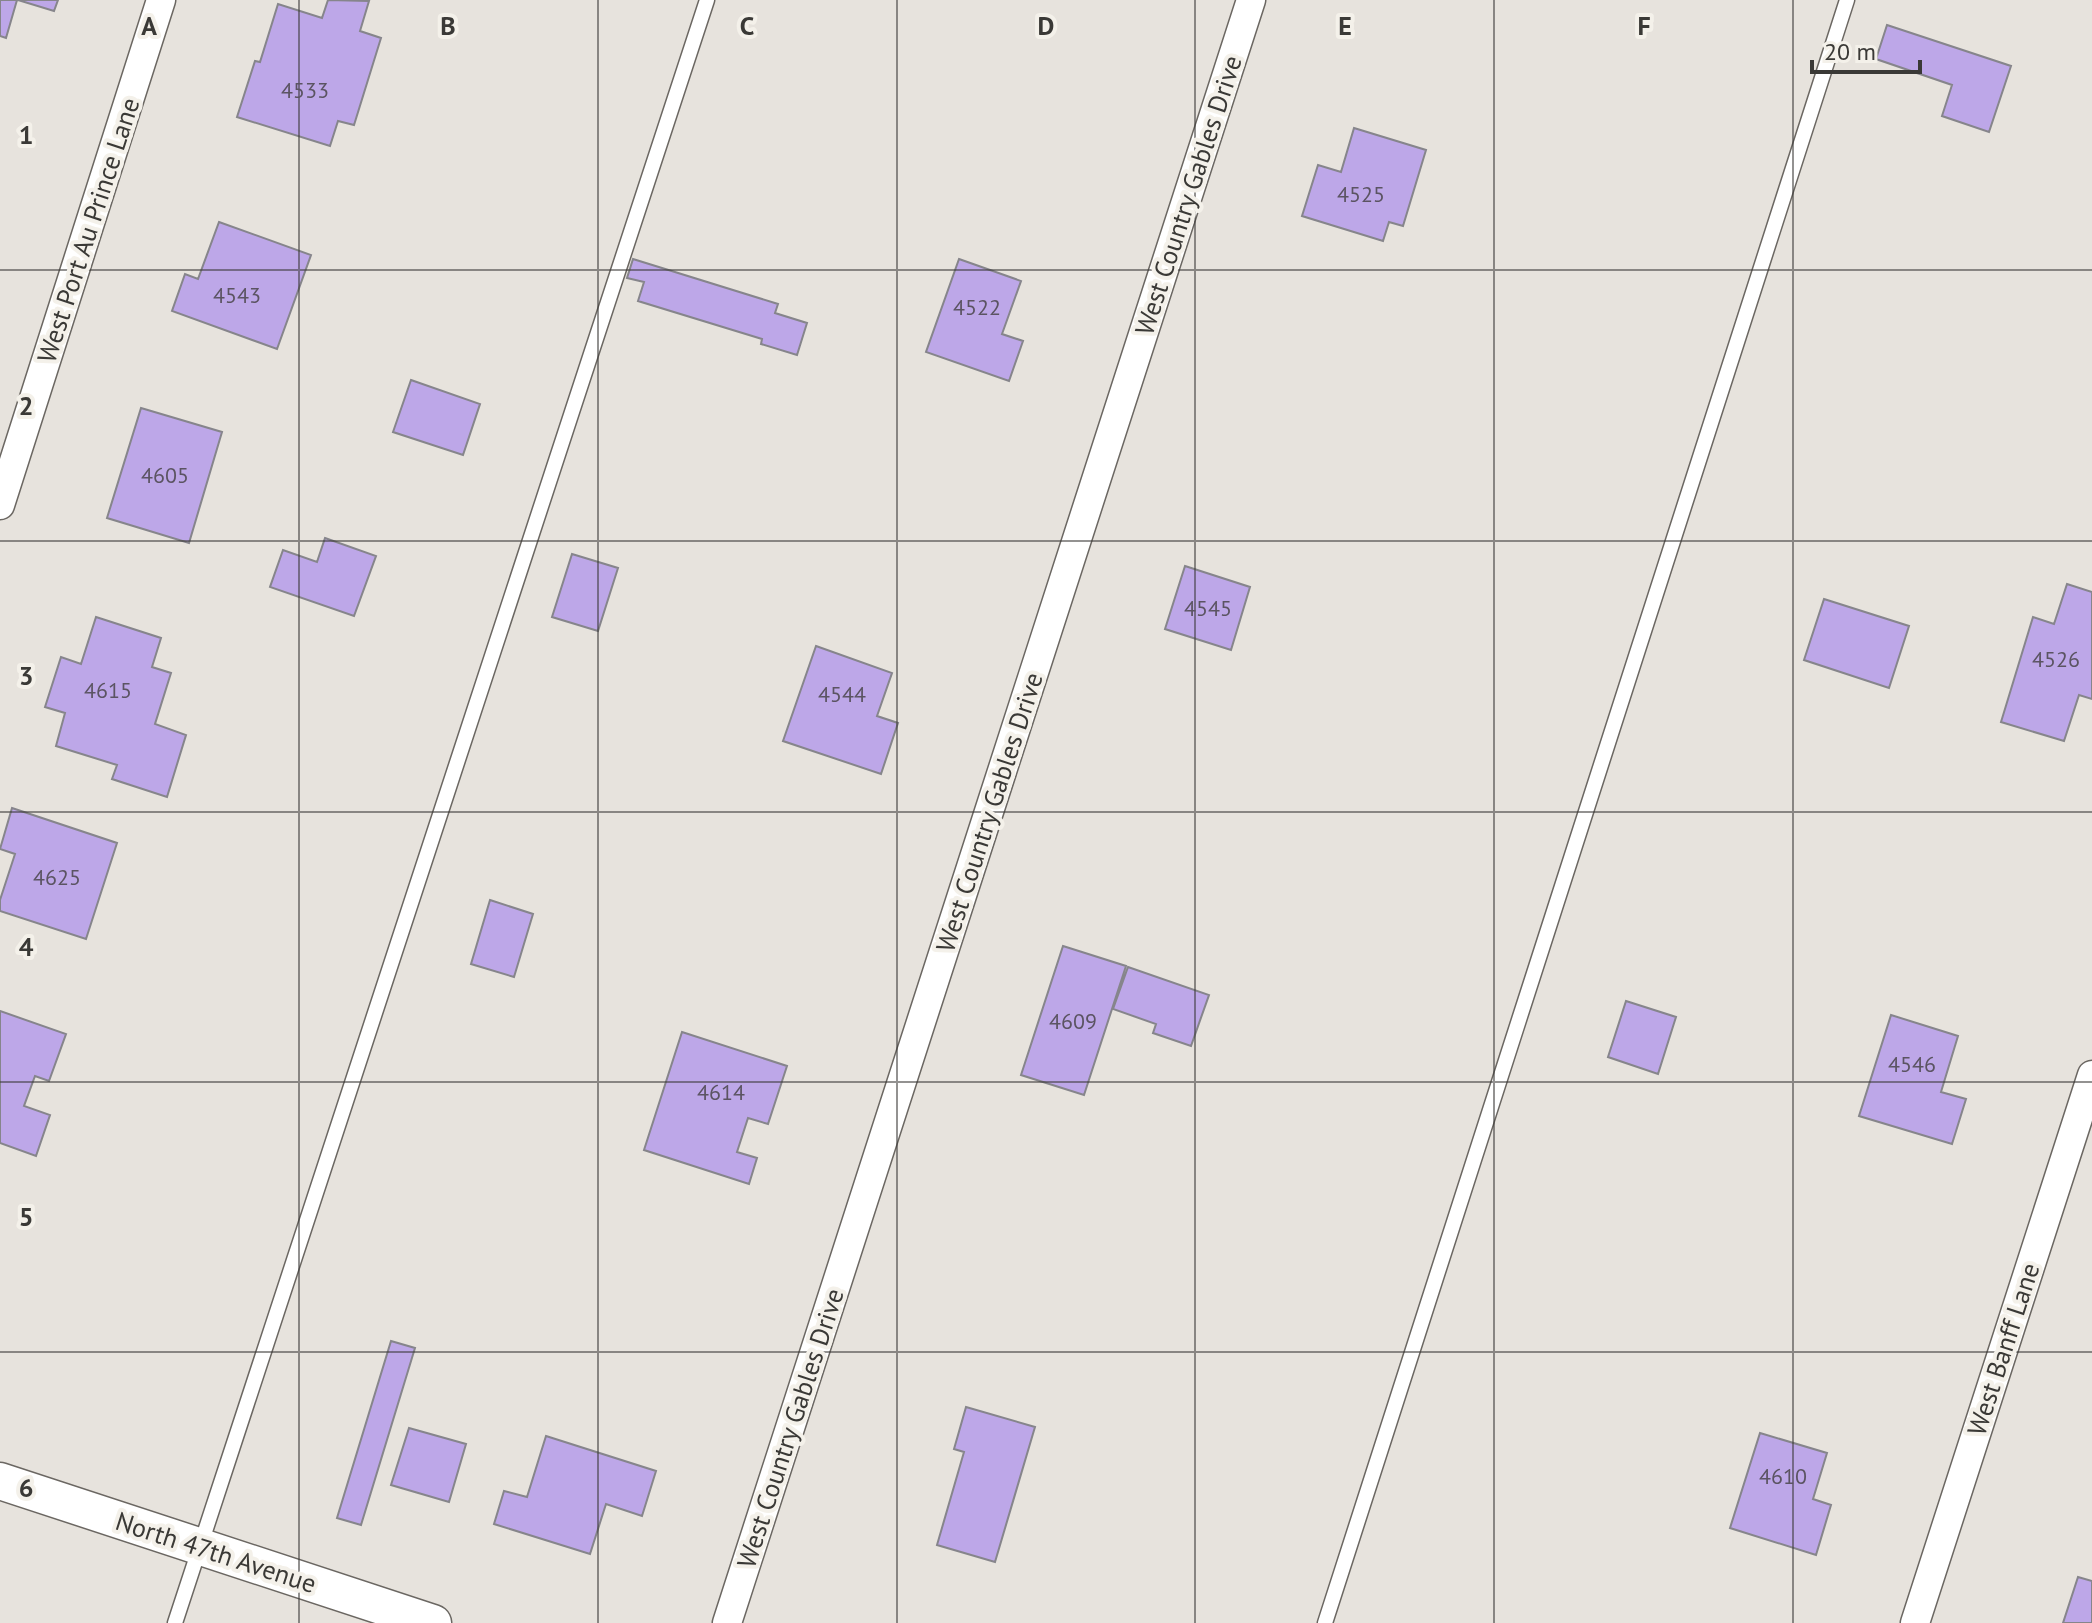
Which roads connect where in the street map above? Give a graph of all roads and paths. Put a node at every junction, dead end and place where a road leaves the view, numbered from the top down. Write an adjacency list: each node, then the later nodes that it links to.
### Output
1 (161, 0): 5 (street, West Port Au Prince Lane)
2 (707, 0): 8 (lane)
3 (1251, 0): 11 (street, West Country Gables Drive)
4 (1847, 0): 12 (lane)
5 (0, 505)
6 (2092, 1075): 13 (street, West Banff Lane)
7 (0, 1481): 8 (street, North 47th Avenue)
8 (199, 1547): 9 (lane); 10 (street, North 47th Avenue)
9 (175, 1623)
10 (433, 1623)
11 (727, 1623)
12 (1325, 1623)
13 (1915, 1623)

